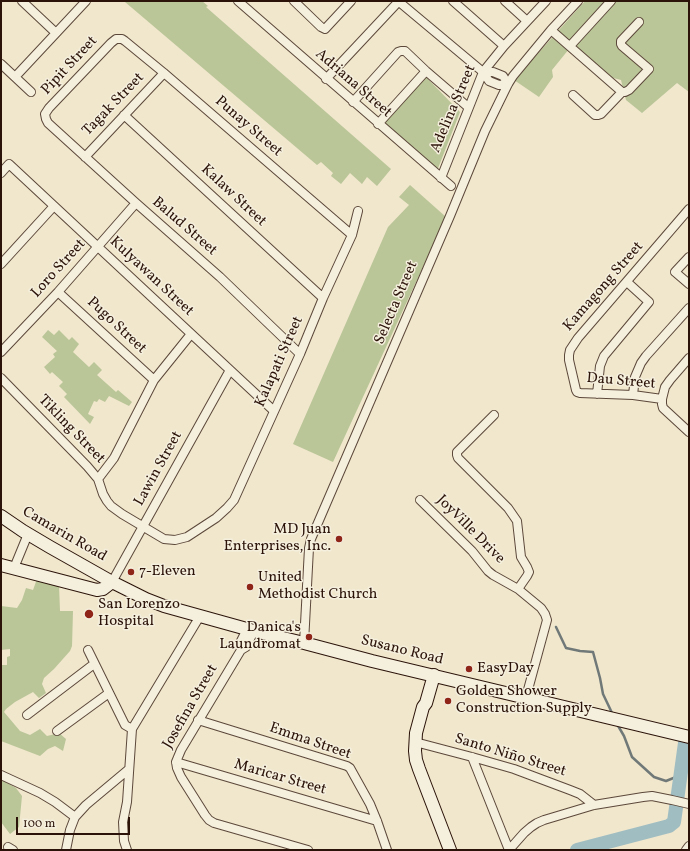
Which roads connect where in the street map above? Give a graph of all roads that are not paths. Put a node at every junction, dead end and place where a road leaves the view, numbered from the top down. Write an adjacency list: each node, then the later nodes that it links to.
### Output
1 (22, 1): 15 (street)
2 (86, 1): 15 (street)
3 (238, 1): 24 (street, Adriana Street)
4 (351, 1): 11 (street)
5 (399, 1): 21 (street); 24 (street)
6 (453, 1): 17 (street)
7 (505, 1): 12 (street)
8 (546, 1): 12 (street, Adelina Street)
9 (578, 1): 14 (street, Selecta Street)
10 (611, 1): 18 (street)
11 (298, 2)
12 (527, 21): 17 (street, Adelina Street)
13 (639, 22): 27 (street)
14 (551, 30): 18 (street); 25 (street, Selecta Street)
15 (56, 32): 23 (street)
16 (125, 41): 22 (street, Punay Street); 32 (street, Pipit Street)
17 (504, 46): 21 (street, Adelina Street)
18 (570, 46): 27 (street)
19 (1, 64): 23 (street)
20 (426, 71): 29 (street); 30 (street); 33 (street)
21 (483, 72): 25 (street); 30 (street, Adelina Street)
22 (164, 73): 31 (street, Tagak Street); 42 (street, Punay Street)
23 (15, 77): 26 (street)
24 (326, 79): 29 (street, Adriana Street)
25 (508, 84): 79 (street, Selecta Street)
26 (31, 92)
27 (622, 92): 28 (street)
28 (573, 95)
29 (353, 102): 33 (street, Adriana Street)
30 (468, 107): 36 (street, Adelina Street)
31 (124, 115): 34 (street, Tagak Street); 49 (street, Kalaw Street)
32 (48, 122): 34 (street, Balud Street)
33 (378, 124): 36 (street, Adriana Street)
34 (85, 156): 38 (street, Balud Street)
35 (1, 173): 39 (street, Kulyawan Street)
36 (441, 178): 37 (street, Adriana Street)
37 (451, 186)
38 (136, 203): 43 (street, Loro Street); 53 (street, Balud Street)
39 (54, 206): 43 (street, Kulyawan Street); 45 (street)
40 (689, 209): 46 (street, Kamagong Street)
41 (358, 211): 42 (street, Kalapati Street)
42 (352, 235): 49 (street, Kalapati Street)
43 (98, 247): 48 (street, Loro Street); 51 (street, Kulyawan Street)
44 (689, 257): 47 (street)
45 (1, 264)
46 (627, 282): 58 (street, Kamagong Street); 59 (street)
47 (689, 284)
48 (58, 292): 52 (street, Loro Street); 57 (street, Pugo Street)
49 (323, 298): 53 (street, Kalapati Street)
50 (689, 308): 60 (street)
51 (191, 334): 55 (street, Kulyawan Street); 57 (street)
52 (1, 352)
53 (300, 354): 62 (street, Kalapati Street)
54 (689, 358): 61 (street)
55 (230, 370): 62 (street, Kulyawan Street); 69 (street, Lawin Street)
56 (1, 378): 65 (street, Tikling Street)
57 (154, 380): 65 (street)
58 (577, 392): 59 (street, Dau Street)
59 (597, 394): 60 (street, Dau Street)
60 (633, 395): 61 (street, Dau Street)
61 (662, 399): 64 (street)
62 (274, 411): 68 (street, Kalapati Street)
63 (494, 415): 76 (street)
64 (689, 432)
65 (98, 479): 69 (street, Tikling Street)
66 (420, 500): 76 (street, JoyVille Drive)
67 (1, 516): 70 (main road, Camarin Road)
68 (216, 518): 69 (street, Tikling Street)
69 (142, 527): 74 (street, Lawin Street)
70 (28, 534): 72 (main road, Camarin Road); 73 (street)
71 (1, 565): 73 (main road)
72 (83, 566): 74 (main road, Camarin Road); 75 (main road)
73 (14, 568): 75 (main road)
74 (112, 582): 75 (main road); 77 (main road, Susano Road)
75 (75, 584)
76 (518, 589): 84 (street, JoyVille Drive)
77 (200, 616): 78 (main road, Susano Road); 87 (street)
78 (251, 630): 79 (main road, Susano Road); 86 (street, Josefina Street)
79 (304, 643): 82 (main road, Susano Road)
80 (88, 650): 81 (street)
81 (94, 664): 83 (street); 85 (street)
82 (431, 674): 84 (main road, Susano Road); 90 (main road)
83 (109, 693): 87 (street); 88 (street)
84 (526, 697): 89 (main road, Susano Road)
85 (26, 715)
86 (198, 720): 92 (street, Josefina Street); 98 (street, Emma Street)
87 (132, 728): 93 (street)
88 (56, 731)
89 (686, 736)
90 (414, 742): 91 (street, Santo Niño Street); 105 (main road)
91 (472, 757): 96 (street, Santo Niño Street); 106 (street)
92 (176, 762): 98 (street, Maricar Street); 99 (street, Josefina Street)
93 (129, 770): 97 (street); 102 (street)
94 (1, 775): 97 (street)
95 (685, 803): 96 (street)
96 (594, 805): 106 (street)
97 (75, 817): 101 (street)
98 (377, 821): 104 (street, Emma Street)
99 (282, 846): 103 (street)
100 (689, 846): 107 (street)
101 (66, 850)
102 (127, 850)
103 (308, 850)
104 (387, 850)
105 (450, 850)
106 (509, 850)
107 (686, 850)

